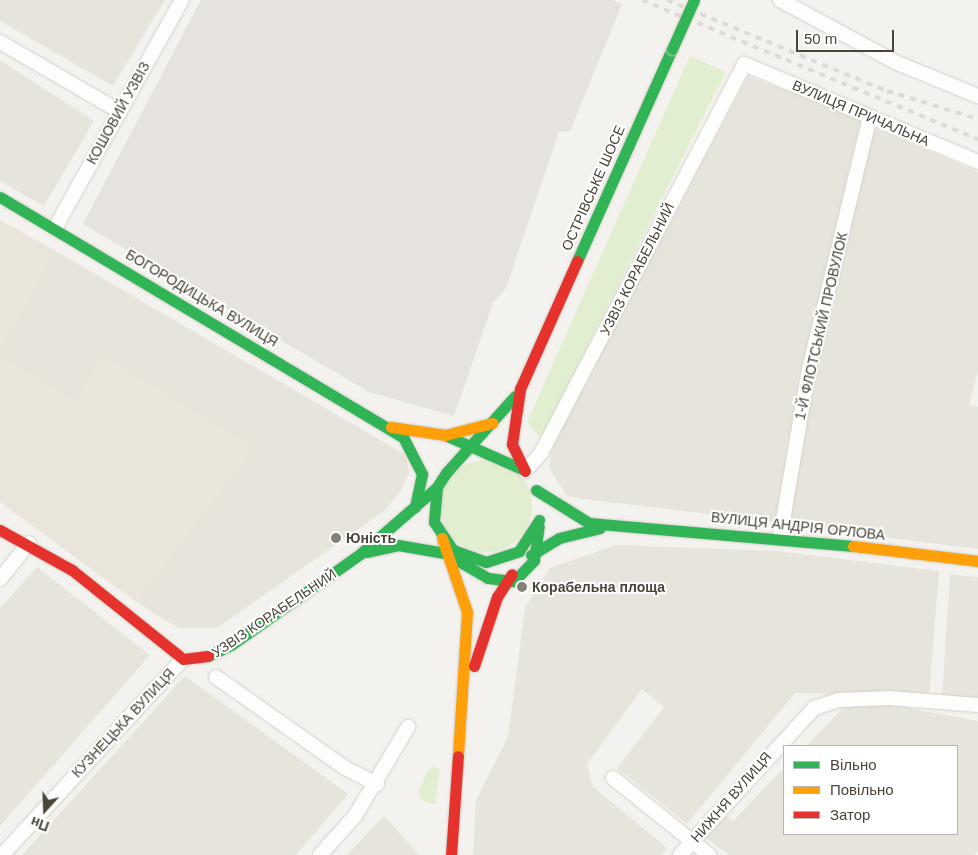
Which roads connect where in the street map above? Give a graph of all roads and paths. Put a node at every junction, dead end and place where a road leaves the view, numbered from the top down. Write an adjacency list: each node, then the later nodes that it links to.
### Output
1 (182, 0): 7 (street, КОШОВИЙ УЗВІЗ)
2 (694, 0): 12 (street, ОСТРІВСЬКЕ ШОСЕ, bridge)
3 (780, 0): 6 (street)
4 (0, 42): 7 (street)
5 (744, 64): 8 (street, ВУЛИЦЯ ПРИЧАЛЬНА); 20 (street, УЗВІЗ КОРАБЕЛЬНИЙ)
6 (978, 96)
7 (119, 111): 11 (street, КОШОВИЙ УЗВІЗ)
8 (870, 117): 9 (street, ВУЛИЦЯ ПРИЧАЛЬНА); 29 (street, 1-Й ФЛОТСЬКИЙ ПРОВУЛОК)
9 (978, 162)
10 (0, 197): 11 (street, БОГОРОДИЦЬКА ВУЛИЦЯ)
11 (55, 228): 14 (street, БОГОРОДИЦЬКА ВУЛИЦЯ)
12 (520, 389): 13 (street, ОСТРІВСЬКЕ ШОСЕ); 20 (street, ОСТРІВСЬКЕ ШОСЕ)
13 (492, 423): 15 (street, БОГОРОДИЦЬКА ВУЛИЦЯ); 17 (street, ОСТРІВСЬКЕ ШОСЕ)
14 (388, 426): 15 (street, БОГОРОДИЦЬКА ВУЛИЦЯ); 16 (street, БОГОРОДИЦЬКА ВУЛИЦЯ)
15 (445, 434): 17 (street, БОГОРОДИЦЬКА ВУЛИЦЯ)
16 (411, 446): 21 (street, БОГОРОДИЦЬКА ВУЛИЦЯ); 23 (street, БОГОРОДИЦЬКА ВУЛИЦЯ)
17 (472, 447): 18 (street, БОГОРОДИЦЬКА ВУЛИЦЯ); 19 (street, ОСТРІВСЬКЕ ШОСЕ)
18 (494, 455): 19 (street); 20 (street)
19 (459, 462): 21 (street)
20 (525, 471): 22 (street)
21 (437, 488): 23 (street, УЗВІЗ КОРАБЕЛЬНИЙ); 27 (street)
22 (536, 490): 24 (street); 25 (street, ВУЛИЦЯ АНДРІЯ ОРЛОВА)
23 (415, 507): 34 (street, УЗВІЗ КОРАБЕЛЬНИЙ)
24 (538, 520): 28 (street); 32 (street)
25 (614, 527): 29 (street, ВУЛИЦЯ АНДРІЯ ОРЛОВА); 32 (street, ВУЛИЦЯ АНДРІЯ ОРЛОВА)
26 (0, 530): 30 (street)
27 (442, 538): 33 (street); 35 (street)
28 (531, 538): 36 (street); 37 (street)
29 (780, 538): 38 (street, ВУЛИЦЯ АНДРІЯ ОРЛОВА)
30 (29, 543): 40 (street); 42 (street)
31 (423, 547): 33 (street, УЗВІЗ КОРАБЕЛЬНИЙ); 34 (street, УЗВІЗ КОРАБЕЛЬНИЙ); 39 (street)
32 (538, 550): 37 (street, ВУЛИЦЯ АНДРІЯ ОРЛОВА); 41 (street)
33 (448, 552): 35 (street, УЗВІЗ КОРАБЕЛЬНИЙ); 39 (street); 41 (street)
34 (360, 554): 42 (street, УЗВІЗ КОРАБЕЛЬНИЙ)
35 (469, 559): 36 (street)
36 (503, 559): 37 (street)
37 (523, 559): 41 (street)
38 (978, 561)
39 (458, 575): 44 (street)
40 (0, 579)
41 (508, 582): 44 (street)
42 (184, 659): 50 (street, КУЗНЕЦЬКА ВУЛИЦЯ)
43 (216, 677): 48 (street)
44 (464, 704): 52 (street)
45 (978, 705): 49 (street, НИЖНЯ ВУЛИЦЯ)
46 (408, 727): 48 (street)
47 (613, 778): 49 (street)
48 (377, 784): 51 (street)
49 (692, 841): 53 (street, НИЖНЯ ВУЛИЦЯ); 54 (street)
50 (2, 855)
51 (320, 855)
52 (451, 855)
53 (680, 855)
54 (709, 855)

